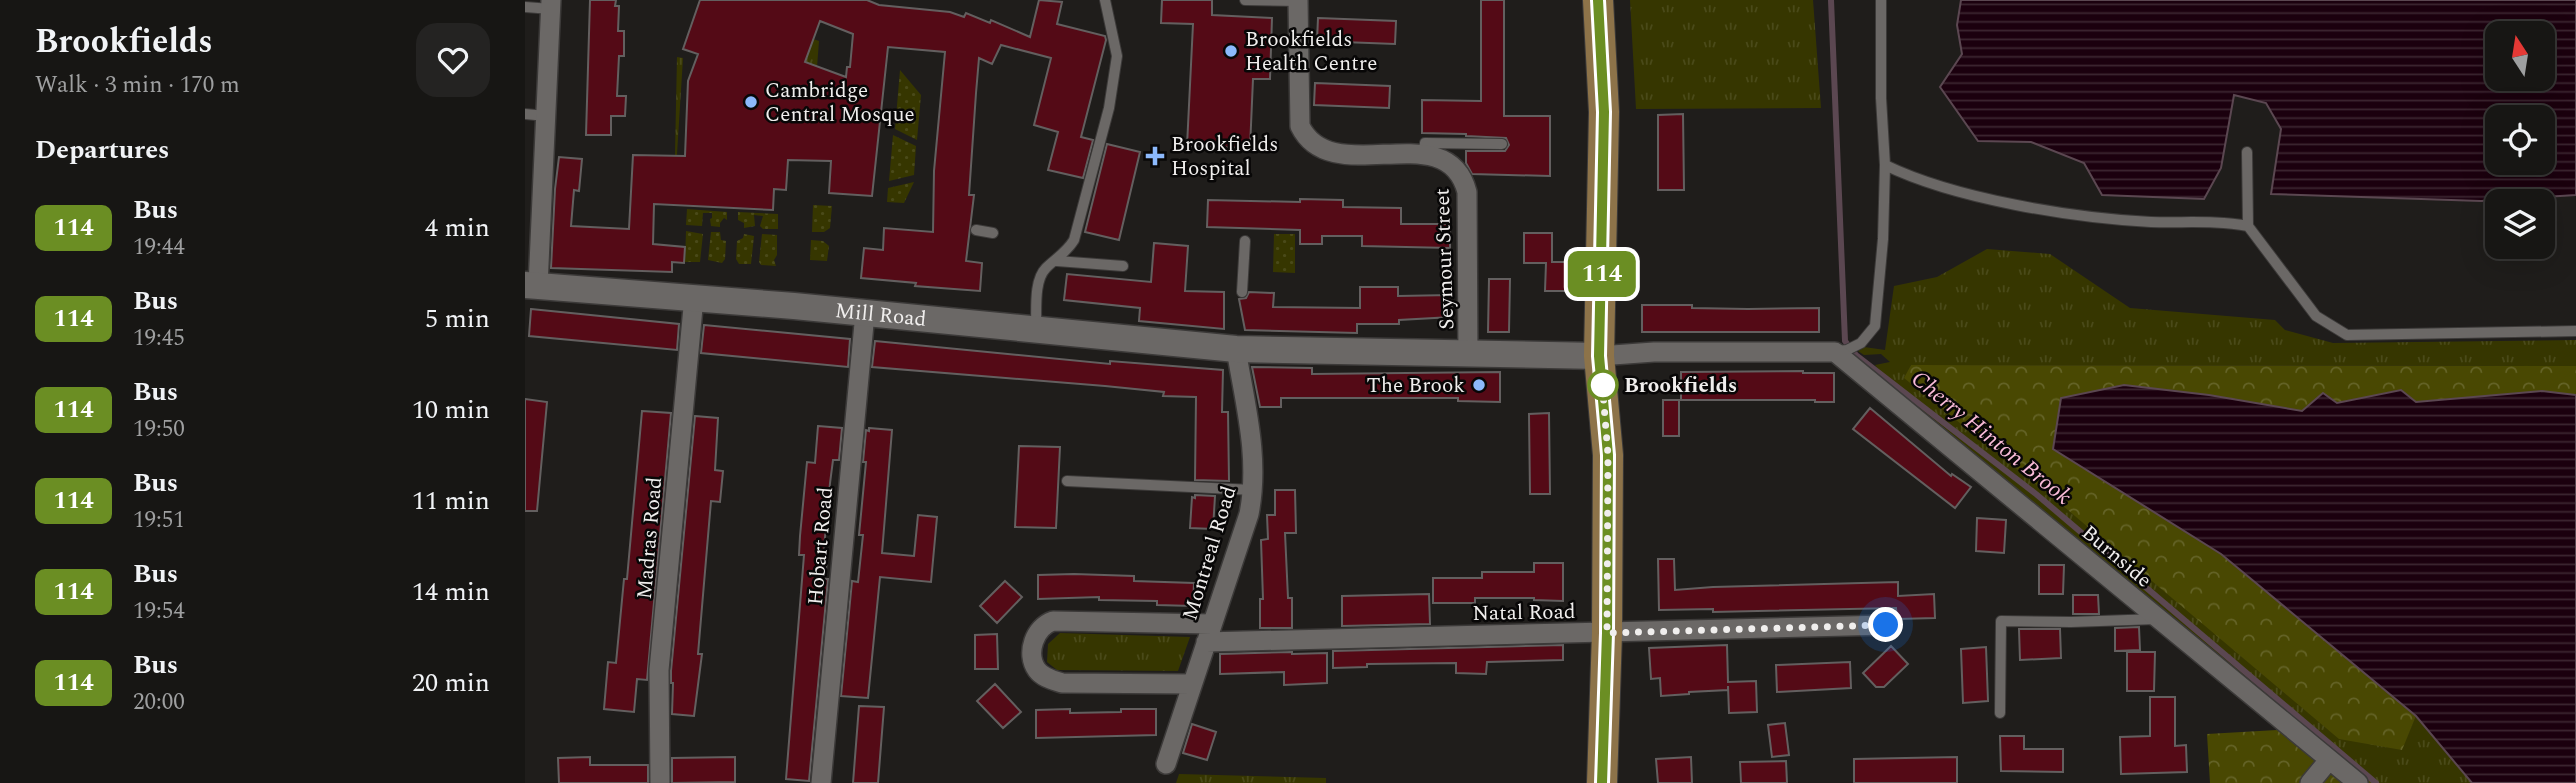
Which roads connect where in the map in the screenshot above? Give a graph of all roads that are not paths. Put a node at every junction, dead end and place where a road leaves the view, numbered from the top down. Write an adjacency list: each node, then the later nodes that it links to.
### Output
1 (1105, 0): 18 (lane)
2 (1245, 0): 5 (lane)
3 (1598, 0): 29 (main road)
4 (1881, 0): 13 (lane)
5 (1298, 1): 12 (street, Seymour Street)
6 (551, 4): 7 (lane); 9 (street)
7 (525, 7)
8 (525, 114): 9 (lane)
9 (546, 116): 20 (street)
10 (1502, 144): 12 (lane)
11 (2246, 152): 14 (lane)
12 (1423, 154): 27 (street, Seymour Street)
13 (1885, 165): 14 (lane); 28 (lane)
14 (2248, 226): 25 (lane)
15 (976, 230): 16 (lane)
16 (993, 233)
17 (1245, 241): 21 (lane)
18 (1057, 261): 19 (lane); 24 (lane)
19 (1123, 266)
20 (532, 285): 22 (street, Mill Road)
21 (1242, 292)
22 (694, 298): 23 (street, Mill Road); 40 (street, Madras Road)
23 (865, 313): 24 (street, Mill Road); 41 (street, Hobart Road)
24 (1035, 330): 26 (street, Mill Road)
25 (2576, 331)
26 (1239, 347): 27 (street); 31 (street, Montreal Road)
27 (1468, 355): 29 (street)
28 (1844, 355): 29 (street); 32 (street, Burnside)
29 (1599, 356): 35 (main road)
30 (1067, 481): 31 (lane)
31 (1253, 491): 34 (street, Montreal Road)
32 (2157, 619): 37 (lane); 38 (street, Burnside)
33 (1886, 625): 35 (street, Natal Road)
34 (1209, 633): 35 (street, Natal Road); 36 (street, Montreal Road); 36 (street, Natal Road)
35 (1607, 633): 42 (main road)
36 (1192, 684): 39 (street, Montreal Road)
37 (2000, 713)
38 (2329, 760): 43 (street); 44 (street, Burnside)
39 (1166, 764)
40 (660, 783)
41 (821, 783)
42 (1602, 783)
43 (2310, 783)
44 (2358, 783)

